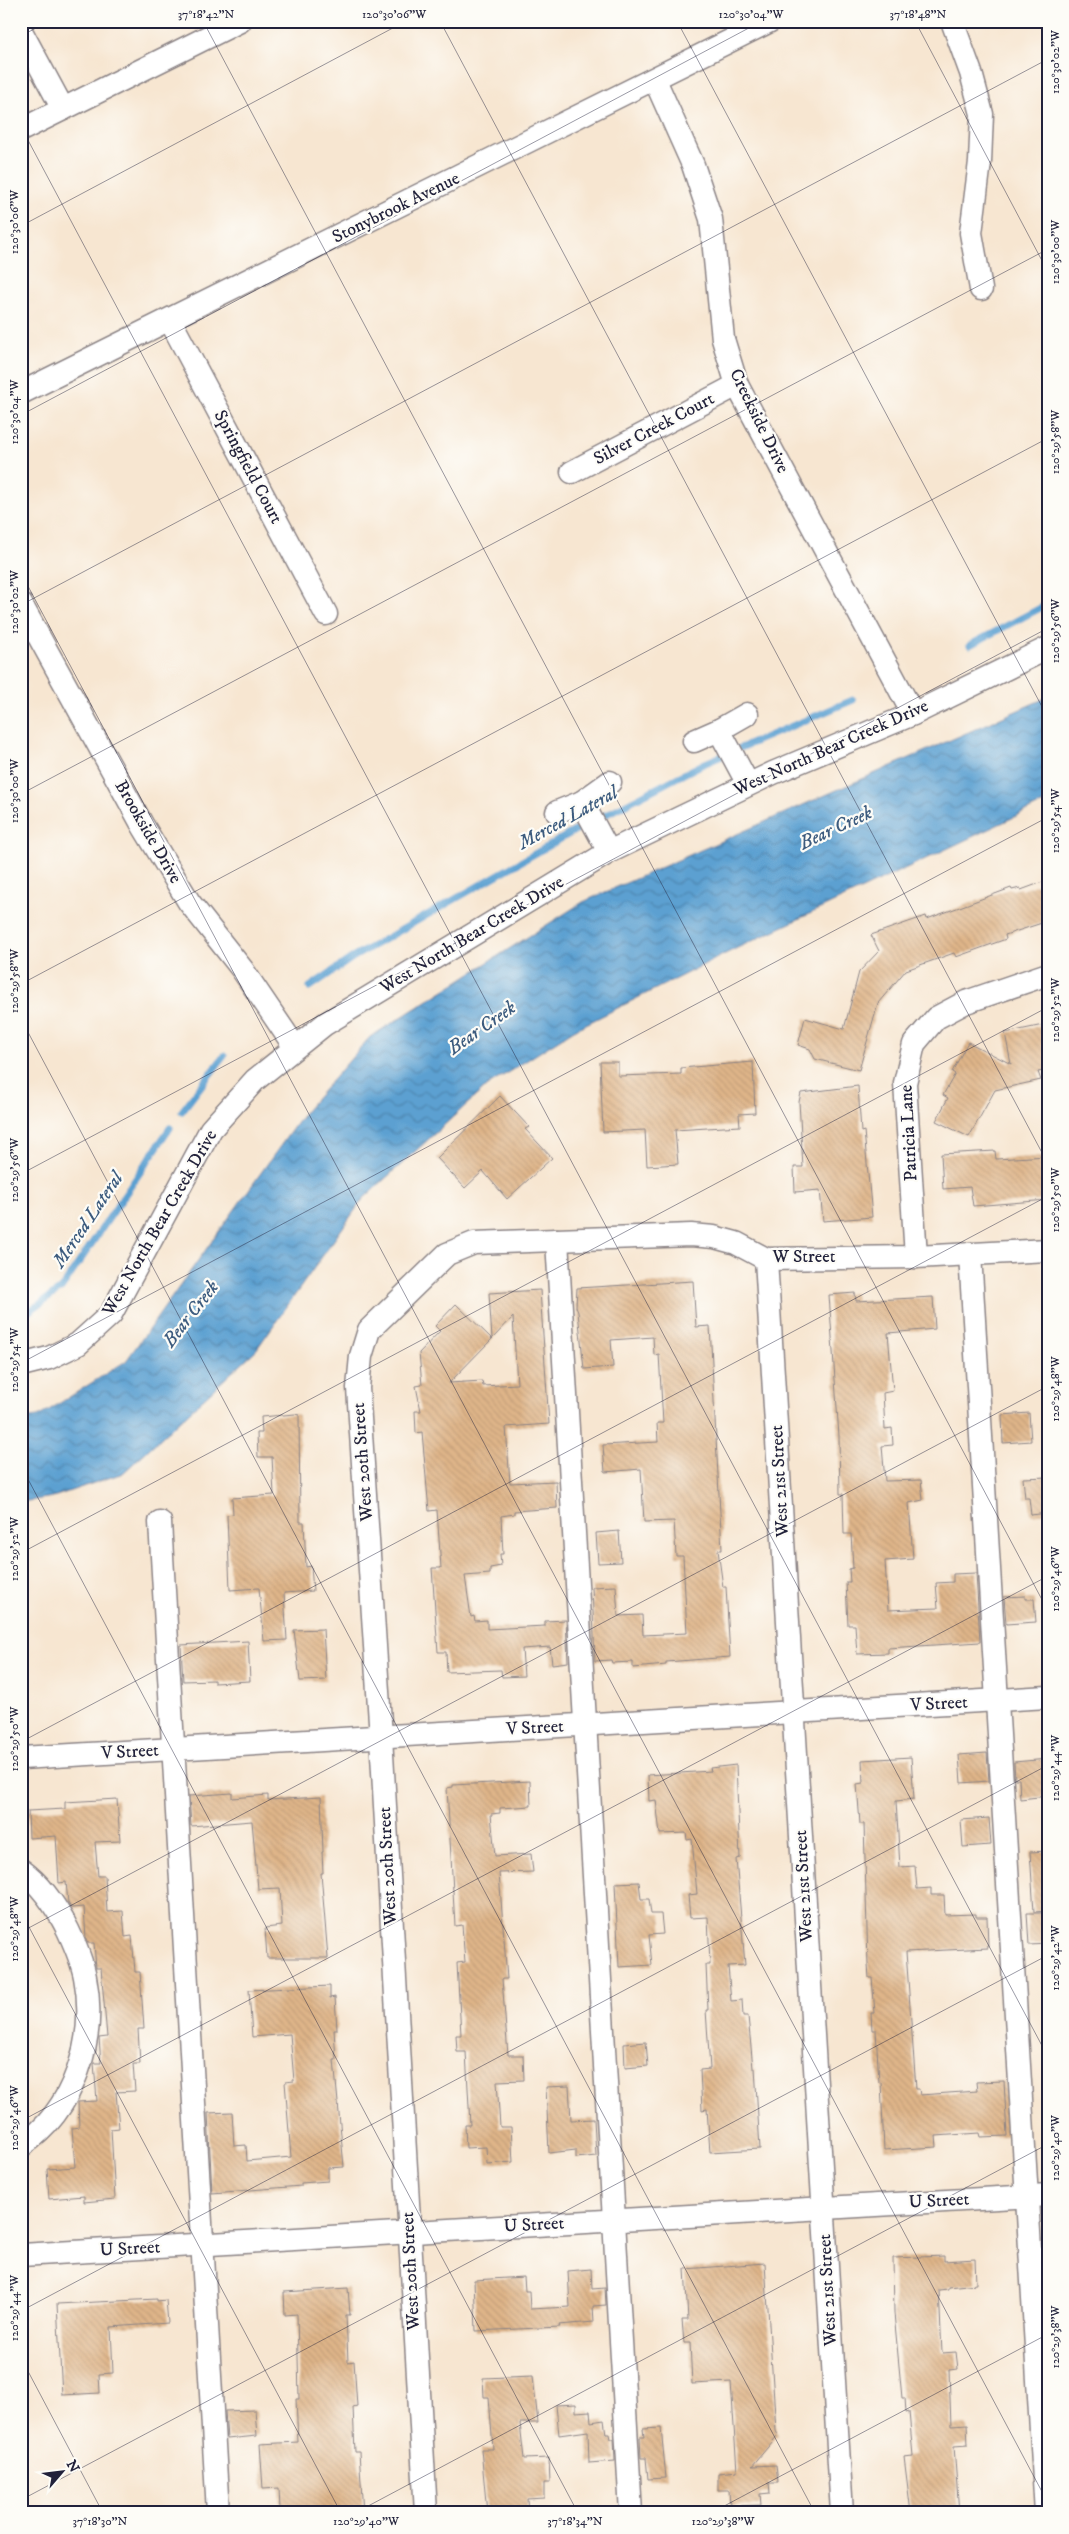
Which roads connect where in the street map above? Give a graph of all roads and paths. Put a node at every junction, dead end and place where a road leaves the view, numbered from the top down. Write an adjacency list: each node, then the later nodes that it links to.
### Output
1 (770, 21): 5 (street, Stonybrook Avenue)
2 (952, 21): 8 (street)
3 (227, 24): 6 (street)
4 (21, 31): 6 (street)
5 (654, 80): 9 (street, Stonybrook Avenue); 10 (street, Creekside Drive)
6 (63, 109): 7 (street)
7 (21, 130)
8 (981, 289)
9 (170, 320): 11 (street, Stonybrook Avenue); 14 (street, Springfield Court)
10 (737, 385): 12 (street, Silver Creek Court); 17 (street, Creekside Drive)
11 (21, 393)
12 (572, 472)
13 (21, 604): 26 (street, Brookside Drive)
14 (326, 614)
15 (1048, 648): 17 (street, West North Bear Creek Drive)
16 (747, 714): 19 (street)
17 (913, 714): 21 (street, West North Bear Creek Drive)
18 (694, 741): 19 (street)
19 (727, 744): 21 (street)
20 (610, 782): 22 (street)
21 (748, 784): 24 (street, West North Bear Creek Drive)
22 (583, 806): 23 (street); 24 (street)
23 (557, 812)
24 (604, 842): 26 (street, West North Bear Creek Drive)
25 (1048, 974): 31 (street, Patricia Lane)
26 (295, 1047): 33 (street, West North Bear Creek Drive)
27 (557, 1240): 29 (street, W Street); 32 (street, W Street); 38 (street)
28 (1048, 1250): 30 (street, W Street)
29 (447, 1254): 39 (street, West 20th Street)
30 (970, 1254): 31 (street, W Street); 36 (street)
31 (916, 1256): 32 (street, W Street)
32 (766, 1258): 37 (street, West 21st Street)
33 (21, 1365)
34 (160, 1522): 40 (street)
35 (1048, 1697): 36 (street, V Street)
36 (997, 1700): 37 (street, V Street); 44 (street)
37 (794, 1712): 38 (street, V Street); 45 (street, West 21st Street)
38 (585, 1725): 39 (street, V Street); 46 (street)
39 (381, 1737): 40 (street, V Street); 47 (street, West 20th Street)
40 (173, 1749): 41 (street, V Street); 48 (street)
41 (21, 1758)
42 (21, 1870): 43 (street)
43 (21, 2146)
44 (1037, 2196): 45 (street, U Street); 54 (street)
45 (823, 2208): 46 (street, U Street); 53 (street, West 21st Street)
46 (614, 2220): 47 (street, U Street); 52 (street)
47 (409, 2232): 48 (street, U Street); 51 (street, West 20th Street)
48 (202, 2244): 49 (street, U Street); 50 (street)
49 (21, 2255)
50 (218, 2513)
51 (426, 2513)
52 (631, 2513)
53 (842, 2513)
54 (1046, 2513)

